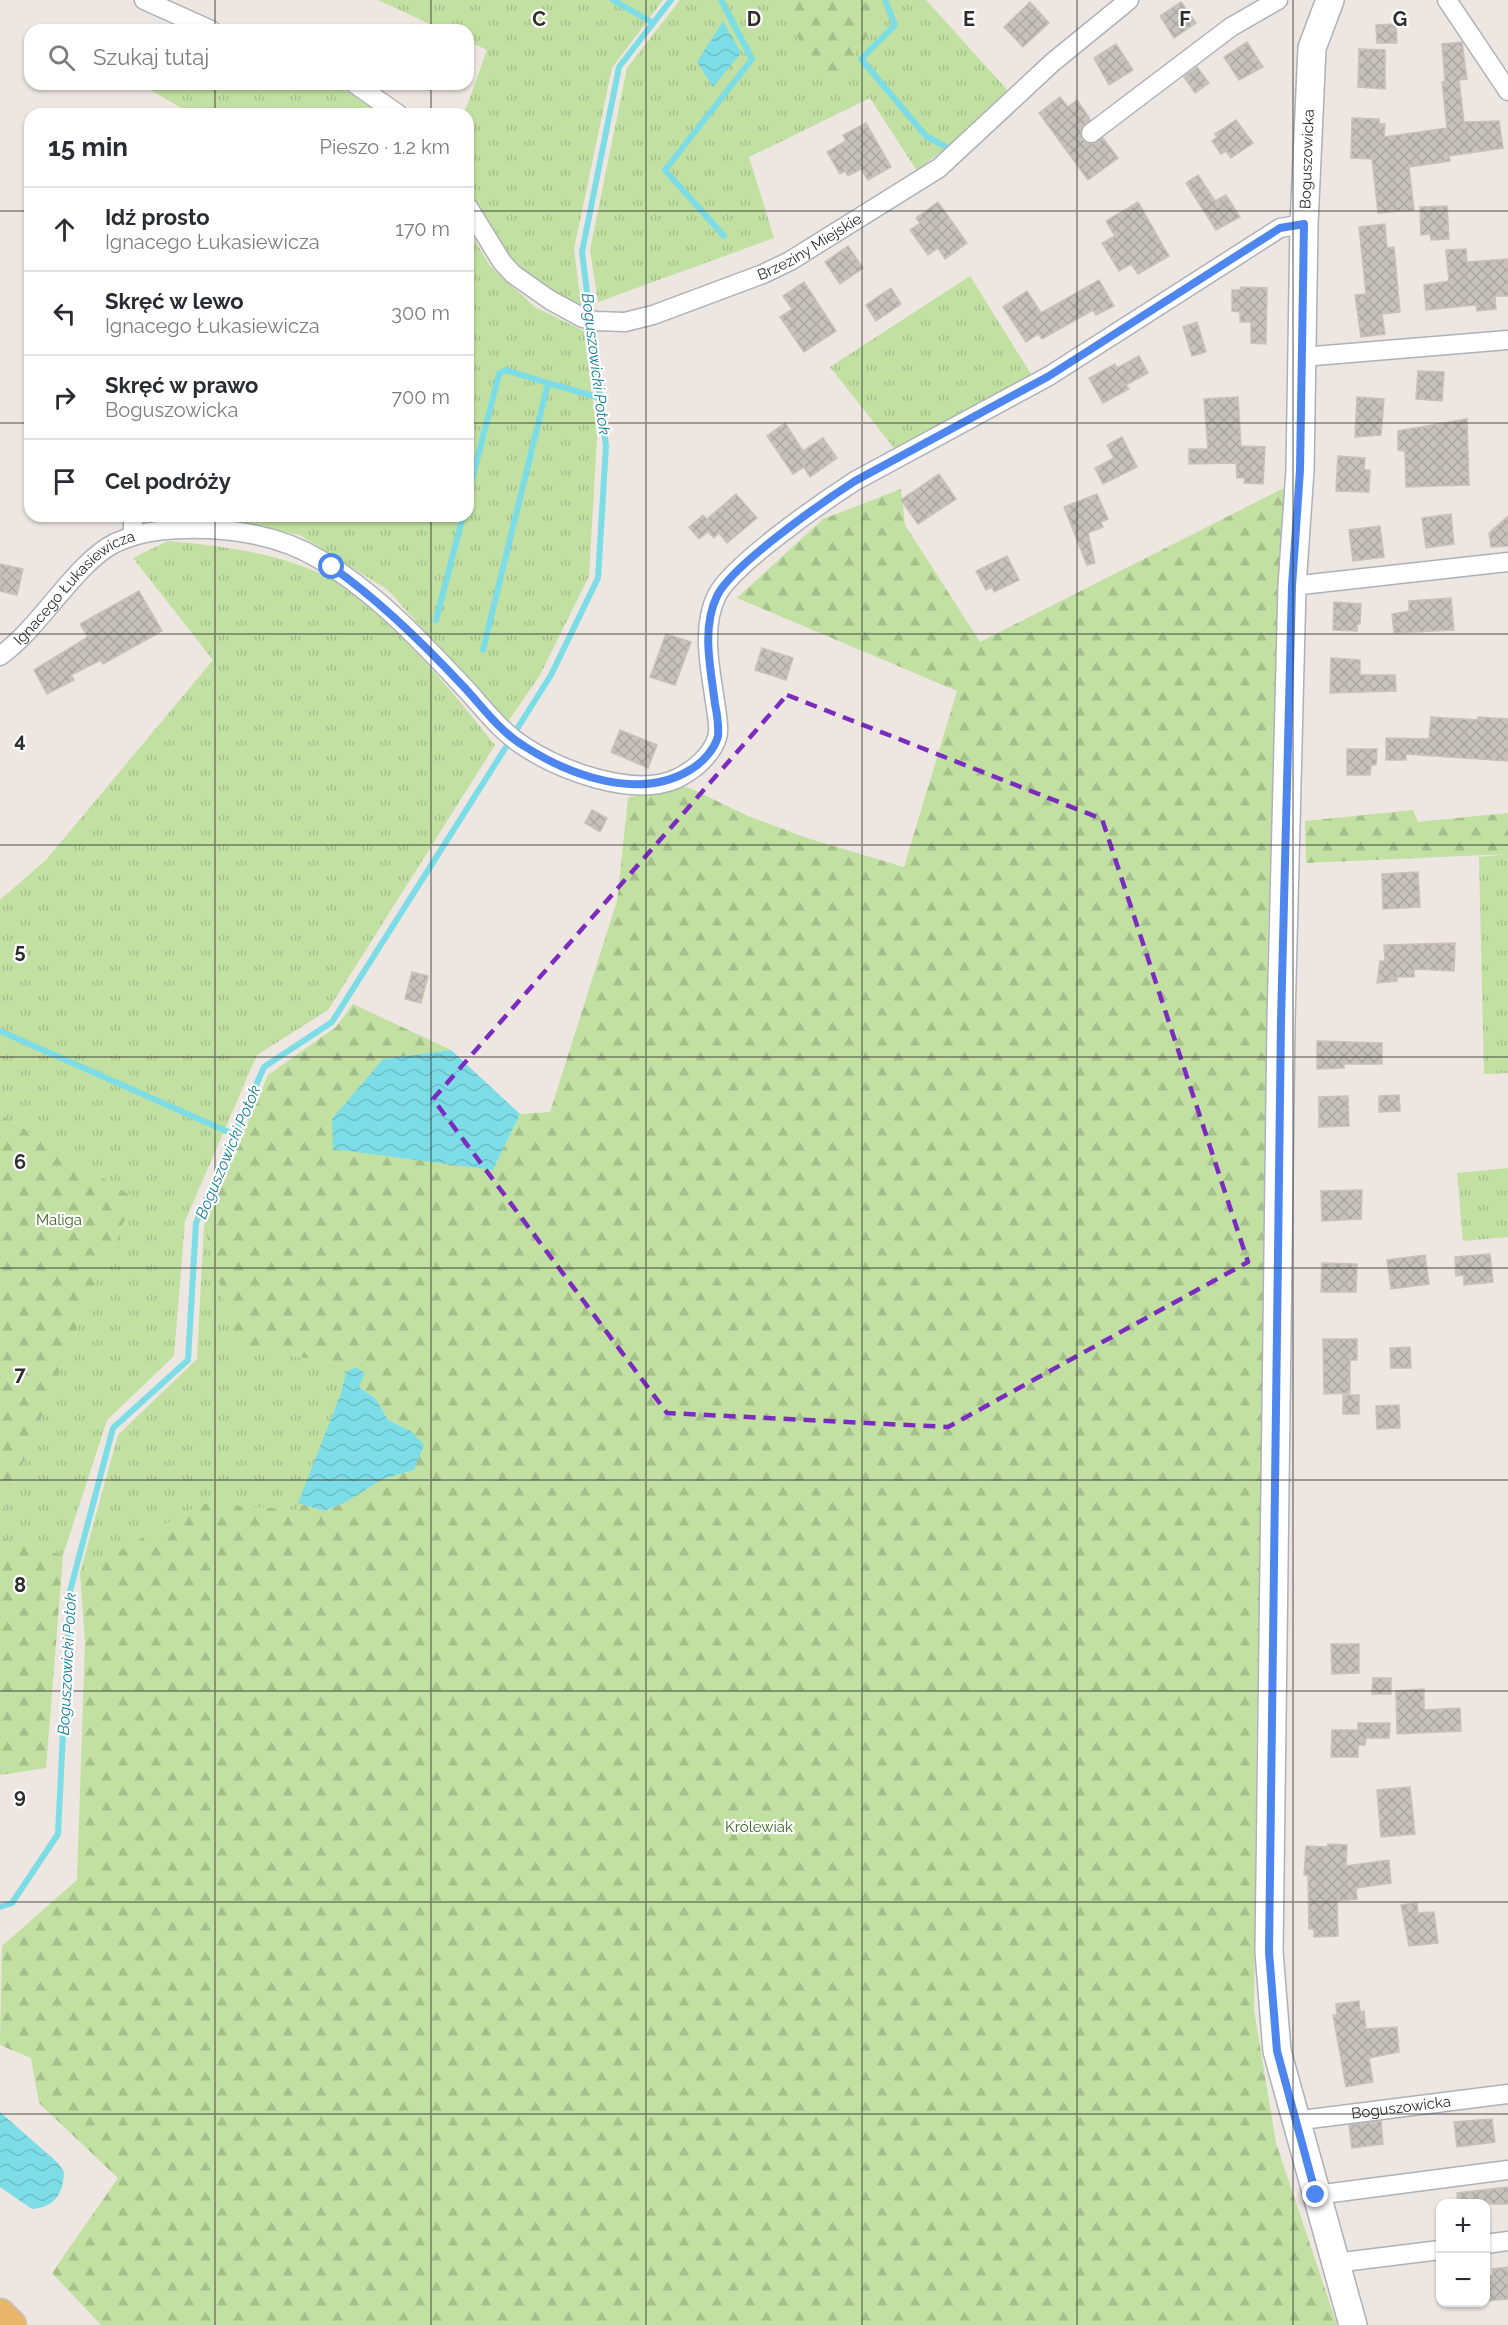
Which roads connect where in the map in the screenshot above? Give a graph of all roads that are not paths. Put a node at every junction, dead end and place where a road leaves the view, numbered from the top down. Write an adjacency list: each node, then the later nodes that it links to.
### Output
1 (144, 0): 6 (street)
2 (1129, 0): 11 (street, Brzeziny Miejskie)
3 (1278, 0): 10 (street)
4 (1330, 0): 12 (street, Boguszowicka)
5 (1447, 0): 8 (street)
6 (198, 24)
7 (364, 90): 9 (street)
8 (1508, 91)
9 (389, 108)
10 (1091, 133)
11 (474, 217)
12 (1304, 224): 14 (street, Boguszowicka); 16 (street, Ignacego Łukasiewicza)
13 (1508, 340): 14 (street)
14 (1302, 357): 18 (street, Boguszowicka)
15 (133, 522): 16 (street)
16 (133, 536): 19 (street, Ignacego Łukasiewicza)
17 (1508, 562): 18 (street)
18 (1292, 586): 21 (street, Boguszowicka)
19 (0, 656)
20 (1508, 2094): 21 (street, Boguszowicka)
21 (1294, 2121): 23 (street, Boguszowicka)
22 (1508, 2170): 23 (street)
23 (1316, 2195): 27 (street, Boguszowicka)
24 (1508, 2241): 25 (street)
25 (1490, 2243)
26 (1436, 2250): 27 (street)
27 (1335, 2263): 30 (street, Boguszowicka)
28 (0, 2314): 29 (main road)
29 (11, 2325)
30 (1353, 2325)

